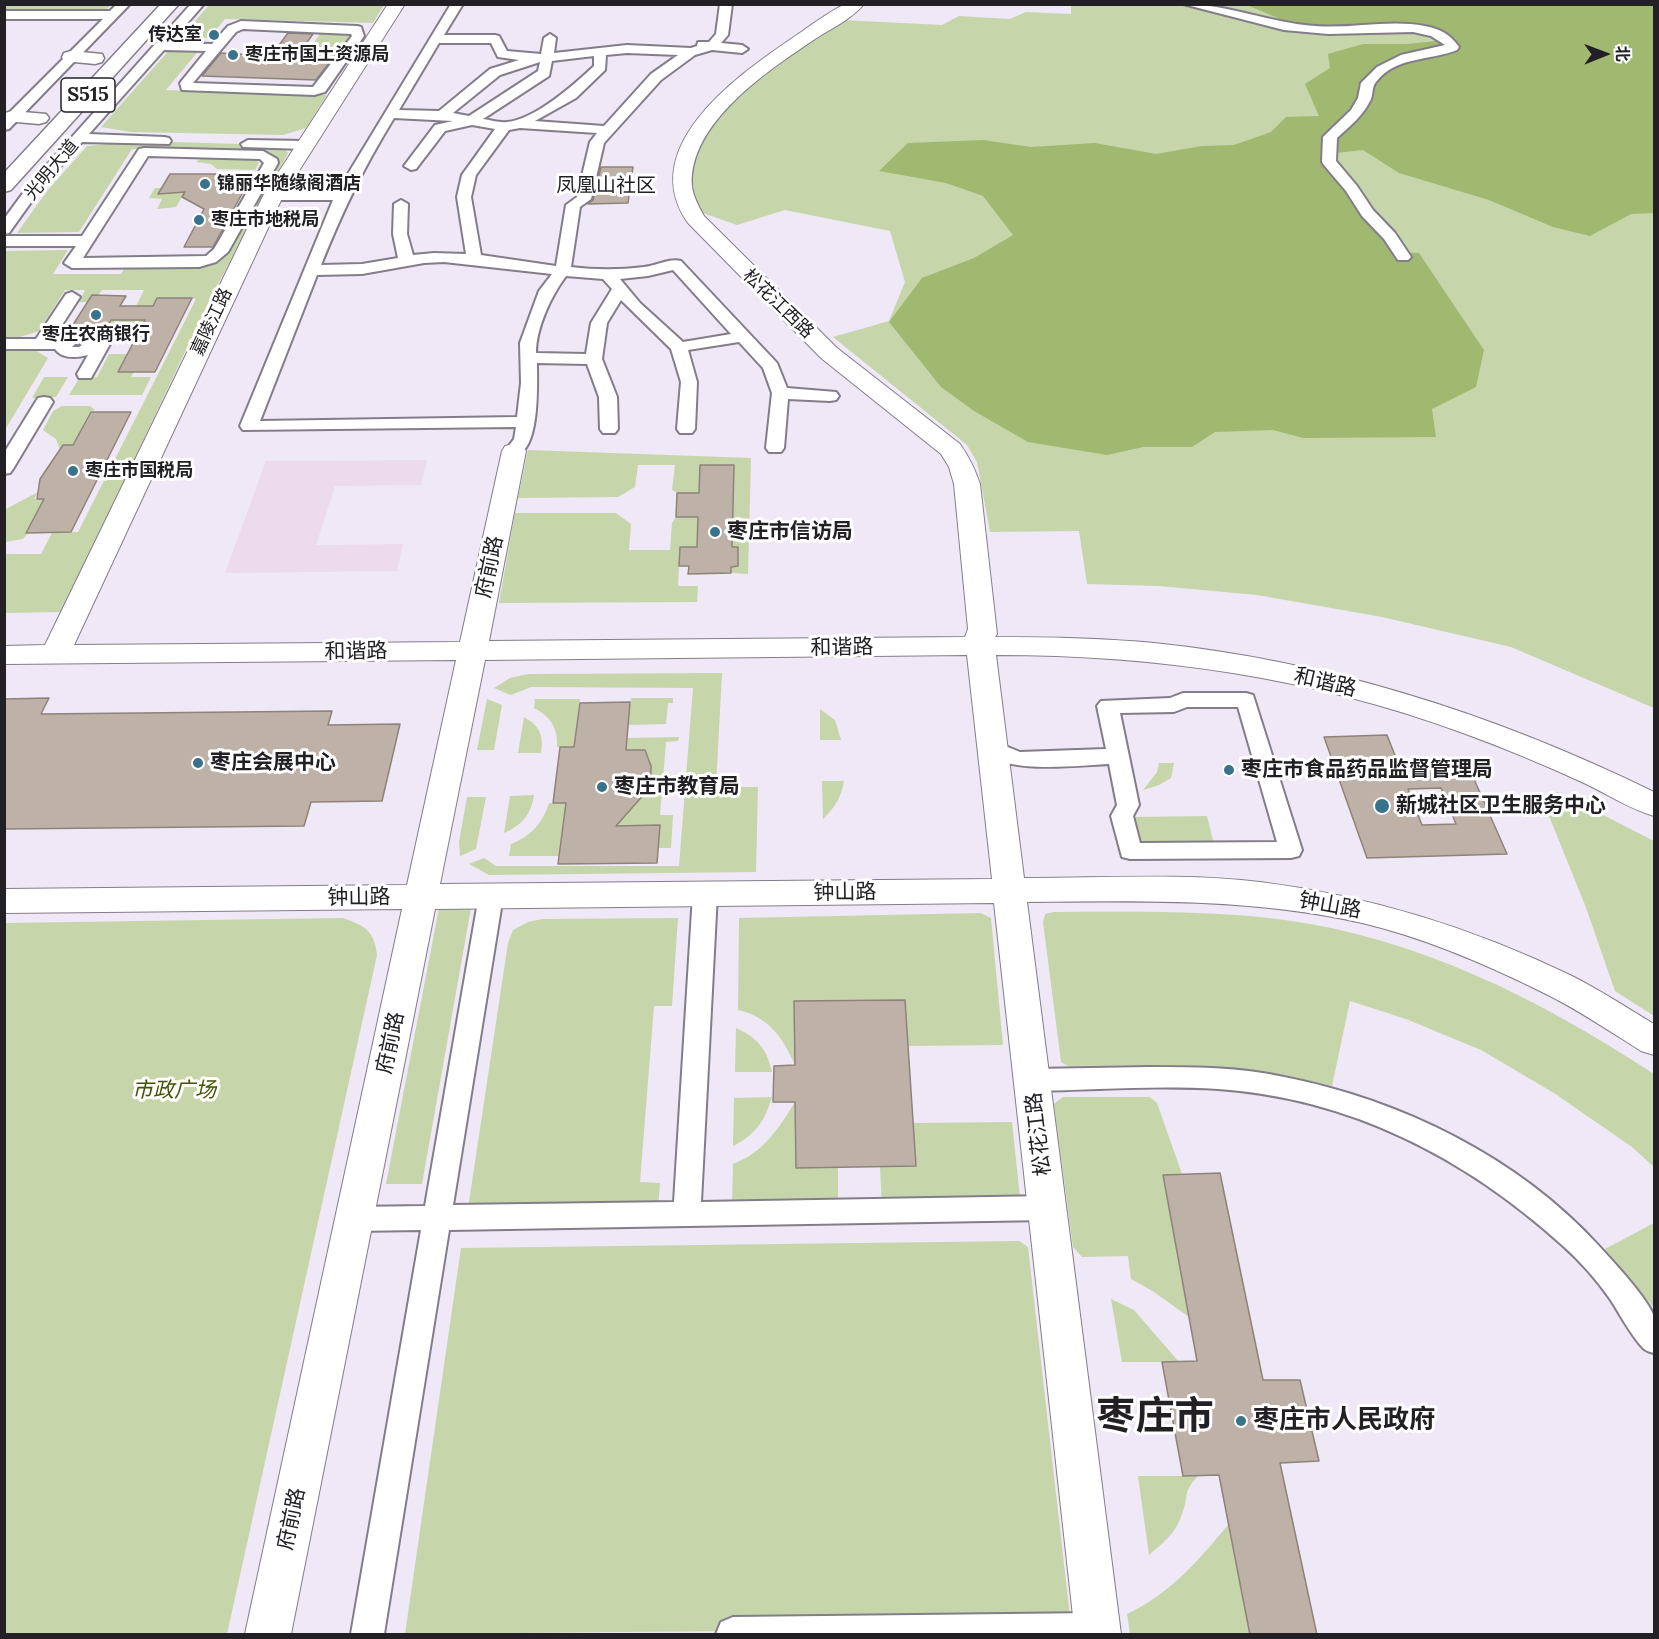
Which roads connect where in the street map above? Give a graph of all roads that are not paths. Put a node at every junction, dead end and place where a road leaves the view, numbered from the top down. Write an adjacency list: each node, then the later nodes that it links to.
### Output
1 (124, 4): 11 (street, S515)
2 (146, 4): 22 (main road, S515)
3 (171, 4): 23 (main road, 光明大道 / S515)
4 (198, 4): 15 (street, 光明大道 / S515)
5 (397, 4): 40 (street, 嘉陵江路)
6 (457, 4): 13 (street)
7 (726, 4): 17 (street)
8 (856, 4): 73 (street, 松花江西路)
9 (1189, 4): 50 (street)
10 (4, 15): 11 (street)
11 (115, 15): 21 (street, S515)
12 (550, 38): 24 (street)
13 (436, 39): 24 (street); 28 (street)
14 (640, 41): 17 (street)
15 (165, 42): 16 (street); 25 (street, 光明大道 / S515)
16 (220, 43): 16 (street)
17 (712, 46): 18 (street); 19 (street)
18 (742, 49)
19 (691, 52): 20 (street); 37 (street)
20 (600, 53): 24 (street); 35 (street)
21 (71, 57): 22 (main road); 32 (street, S515)
22 (95, 58): 26 (main road, S515)
23 (121, 59): 25 (main road); 31 (main road, 光明大道 / S515)
24 (540, 59): 29 (street); 34 (street)
25 (148, 60): 33 (street, 光明大道 / S515)
26 (71, 84)
27 (55, 101): 30 (main road, S515)
28 (389, 114): 29 (street); 45 (street)
29 (442, 116): 34 (street)
30 (39, 118): 32 (main road); 38 (main road, S515)
31 (66, 119): 33 (main road); 42 (main road, 光明大道 / S515)
32 (8, 121)
33 (94, 121): 39 (street, 光明大道 / S515)
34 (471, 121): 36 (street); 41 (street)
35 (520, 124): 36 (street); 37 (street)
36 (504, 127): 51 (street)
37 (608, 130): 54 (street)
38 (25, 134)
39 (79, 138): 40 (street); 43 (street, 光明大道 / S515)
40 (304, 146): 44 (street, 嘉陵江路)
41 (411, 166)
42 (4, 187): 43 (main road)
43 (34, 189): 47 (street, 光明大道 / S515)
44 (273, 196): 45 (street); 76 (street, 嘉陵江路)
45 (342, 196): 53 (street)
46 (401, 204): 52 (street)
47 (4, 230)
48 (4, 241): 49 (street)
49 (87, 241): 49 (street)
50 (1403, 257)
51 (474, 259): 52 (street); 54 (street)
52 (407, 261): 53 (street)
53 (311, 270): 70 (street)
54 (563, 270): 55 (street); 62 (street)
55 (607, 273): 56 (street); 58 (street)
56 (620, 289): 61 (street); 63 (street)
57 (72, 297): 59 (street)
58 (742, 337): 61 (street); 65 (street)
59 (42, 343): 60 (street); 64 (street)
60 (4, 344)
61 (679, 347): 69 (street)
62 (528, 358): 63 (street); 70 (street)
63 (594, 359): 68 (street)
64 (86, 374)
65 (780, 393): 66 (street); 71 (street)
66 (830, 396)
67 (44, 402): 72 (street)
68 (609, 429)
69 (686, 429)
70 (520, 437): 75 (street, 府前路)
71 (775, 448)
72 (6, 463)
73 (981, 638): 75 (street, 和谐路); 78 (street, 松花江路); 80 (street, 和谐路); 81 (street, 和谐路)
74 (4, 642): 76 (street, 和谐路)
75 (474, 644): 76 (street, 和谐路); 85 (street, 府前路)
76 (57, 648): 77 (street, 和谐路)
77 (4, 655)
78 (993, 748): 79 (street); 82 (street, 松花江路)
79 (1118, 756): 79 (street)
80 (1654, 789)
81 (1654, 804)
82 (1010, 891): 83 (street, 钟山路); 87 (street, 钟山路); 88 (street, 松花江路)
83 (705, 894): 84 (street, 钟山路); 90 (street)
84 (491, 896): 85 (street, 钟山路); 91 (street)
85 (421, 897): 86 (street, 钟山路); 92 (street, 府前路)
86 (4, 901)
87 (1654, 1041)
88 (1032, 1080): 89 (street, 松花江路); 93 (street)
89 (1047, 1208): 90 (street); 94 (street, 松花江路)
90 (687, 1215): 91 (street)
91 (436, 1218): 92 (street); 96 (street)
92 (354, 1219): 95 (street, 府前路)
93 (1654, 1340)
94 (1098, 1632): 97 (street)
95 (268, 1635)
96 (367, 1635)
97 (733, 1635)

